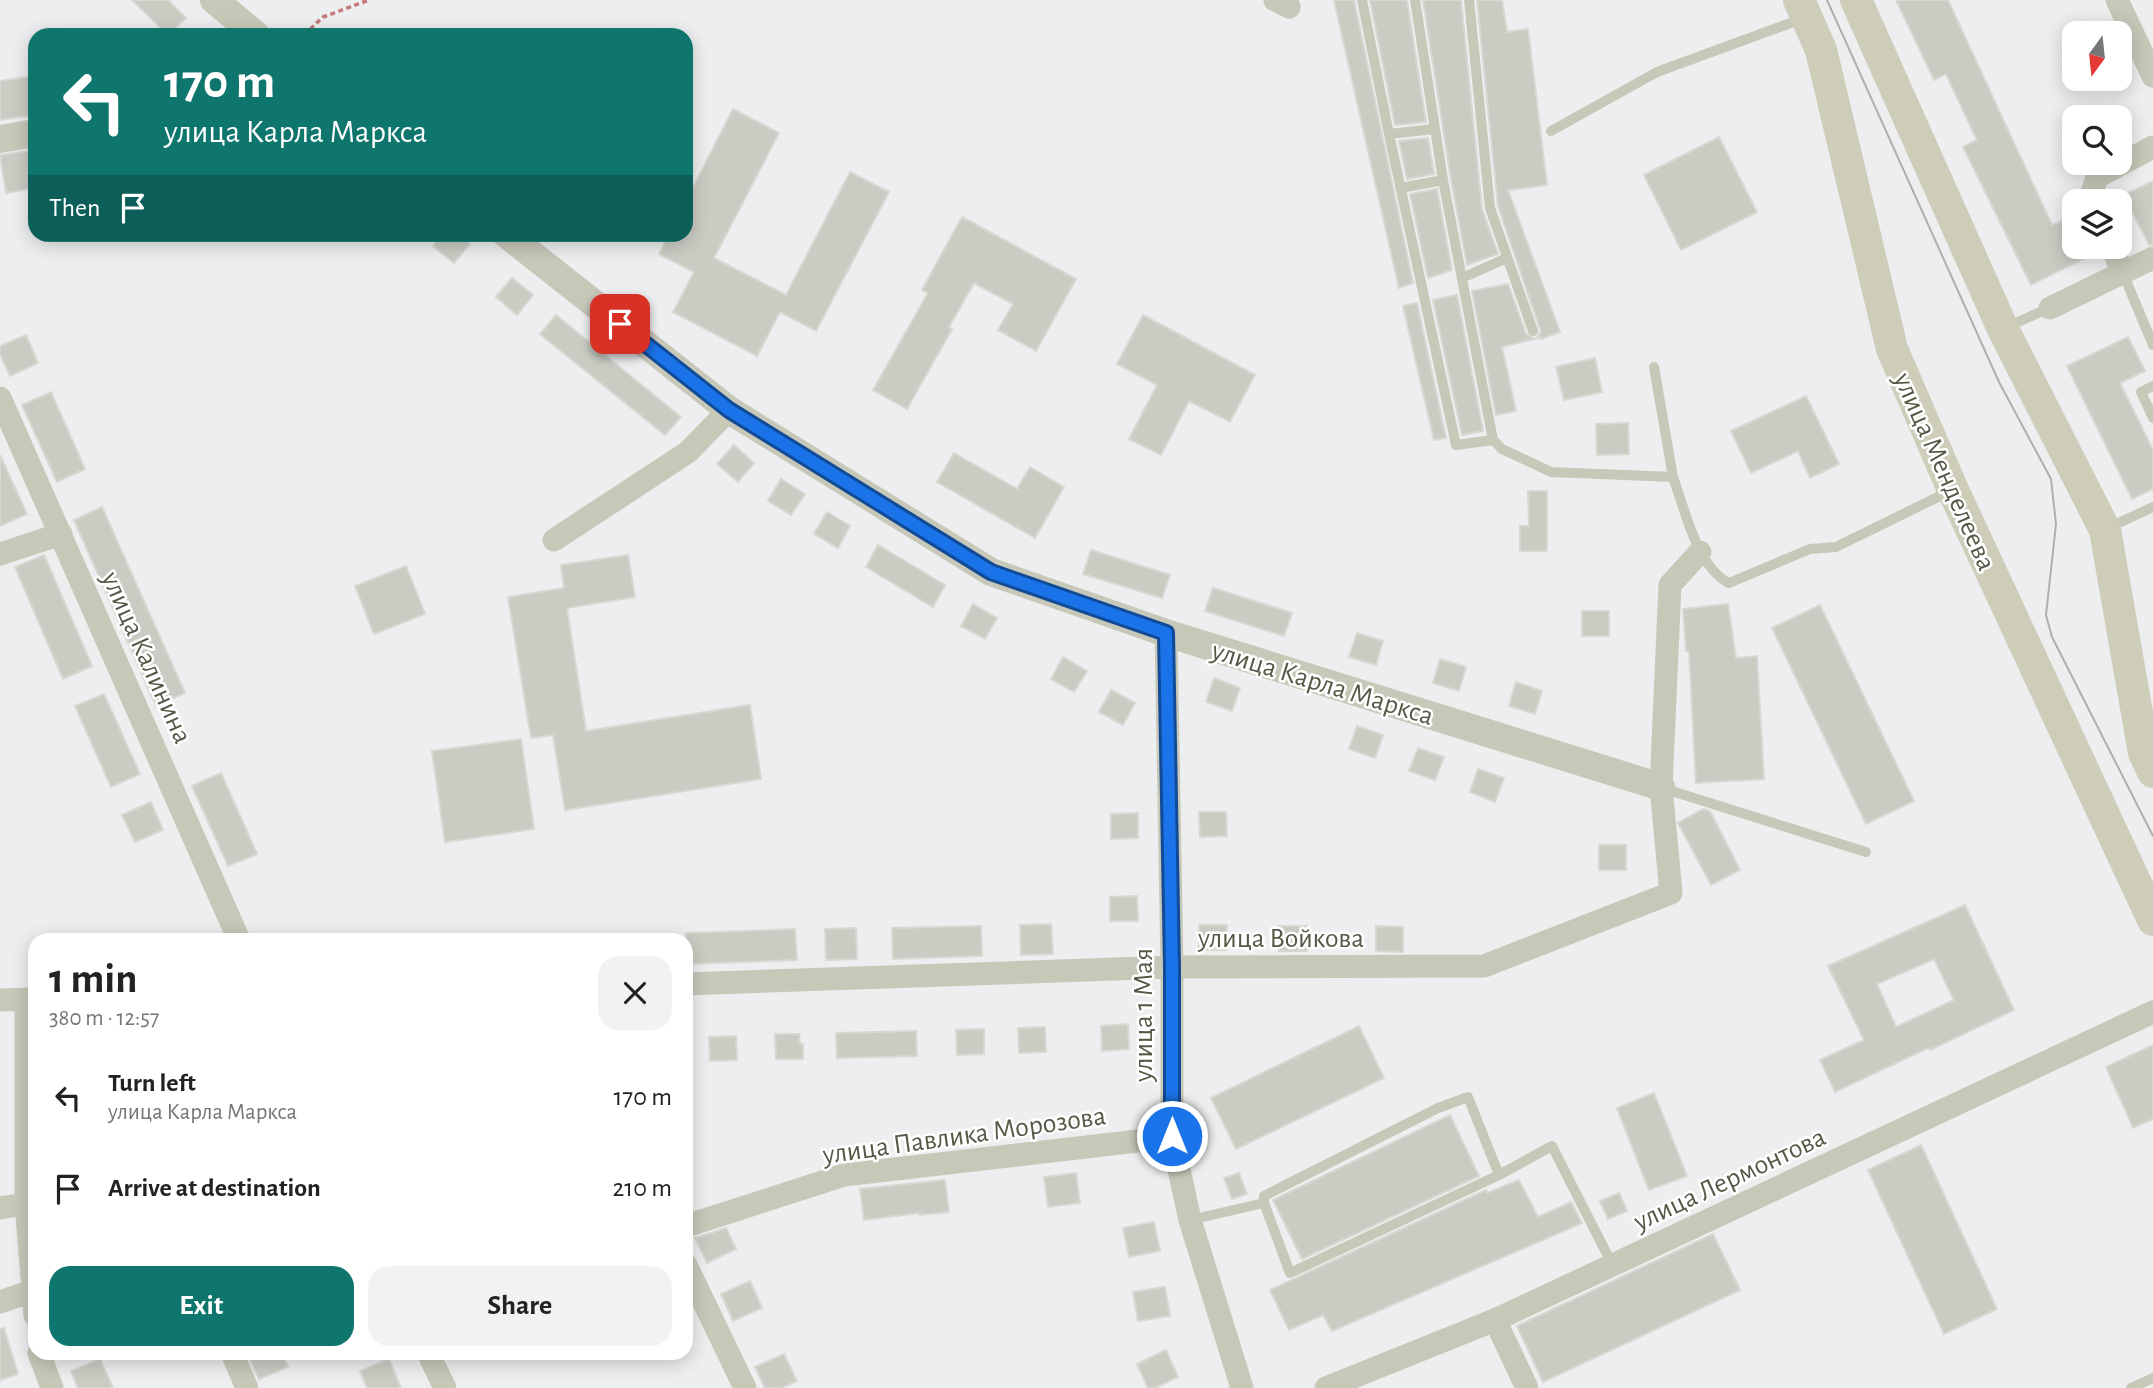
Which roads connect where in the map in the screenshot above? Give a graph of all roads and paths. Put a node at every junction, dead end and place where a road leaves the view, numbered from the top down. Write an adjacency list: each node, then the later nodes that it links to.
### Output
1 (214, 0): 9 (street)
2 (369, 0): 10 (path)
3 (1363, 0): 15 (lane)
4 (1415, 0): 12 (lane)
5 (1469, 0): 23 (lane)
6 (1856, 0): 28 (main road)
7 (2117, 0): 11 (street)
8 (1802, 9): 13 (lane); 38 (main road, улица Менделеева)
9 (248, 28)
10 (311, 28)
11 (2153, 76)
12 (1434, 129): 15 (lane); 18 (lane)
13 (1552, 131)
14 (28, 134): 16 (street)
15 (1389, 134): 19 (lane)
16 (0, 138)
17 (2153, 147): 20 (street)
18 (1443, 180): 19 (lane); 26 (lane)
19 (1401, 188): 36 (lane)
20 (2093, 189)
21 (516, 242): 34 (street, улица Карла Маркса)
22 (2153, 257): 25 (lane); 27 (street)
23 (1507, 258): 26 (lane); 29 (lane)
24 (2117, 259): 25 (street)
25 (2122, 271): 27 (lane); 30 (lane)
26 (1462, 278): 36 (lane)
27 (2050, 308): 28 (lane)
28 (2003, 329): 40 (main road)
29 (1532, 331)
30 (2153, 345)
31 (1654, 368): 37 (lane)
32 (2153, 386): 35 (lane)
33 (0, 398): 41 (street, улица Калинина)
34 (729, 410): 42 (street); 45 (street, улица Карла Маркса)
35 (2153, 418)
36 (1493, 440): 37 (lane)
37 (1672, 477): 43 (lane)
38 (1953, 490): 43 (lane); 49 (main road, улица Менделеева)
39 (2153, 507): 40 (lane)
40 (2105, 530): 46 (main road)
41 (61, 534): 44 (street); 50 (street, улица Калинина)
42 (554, 540)
43 (1700, 552): 47 (street)
44 (0, 554)
45 (1166, 633): 47 (street, улица Карла Маркса); 51 (street, улица 1 Мая)
46 (2150, 758)
47 (1661, 787): 48 (lane); 51 (street, улица Войкова)
48 (1867, 852)
49 (2153, 920)
50 (236, 933)
51 (1172, 967): 52 (street, улица Войкова); 56 (street, улица 1 Мая)
52 (693, 984)
53 (28, 999): 54 (street)
54 (0, 1000)
55 (2153, 1012): 65 (street, улица Лермонтова)
56 (1172, 1136): 62 (street, улица 1 Мая); 63 (street, улица Павлика Морозова)
57 (1499, 1175): 60 (lane); 60 (lane); 65 (lane)
58 (28, 1180): 59 (street)
59 (26, 1203): 61 (street); 64 (street)
60 (1264, 1203): 62 (lane)
61 (0, 1208)
62 (1190, 1220): 78 (street, улица 1 Мая)
63 (693, 1224)
64 (28, 1232)
65 (1613, 1266): 69 (street, улица Лермонтова)
66 (693, 1280): 77 (street)
67 (28, 1292): 68 (street)
68 (0, 1302)
69 (1495, 1320): 79 (street, улица Лермонтова); 80 (street)
70 (42, 1360): 74 (street)
71 (235, 1360): 75 (street)
72 (431, 1360): 76 (street)
73 (2153, 1378): 81 (lane)
74 (52, 1388)
75 (247, 1388)
76 (444, 1388)
77 (745, 1388)
78 (1242, 1388)
79 (1326, 1388)
80 (1527, 1388)
81 (2131, 1388)

